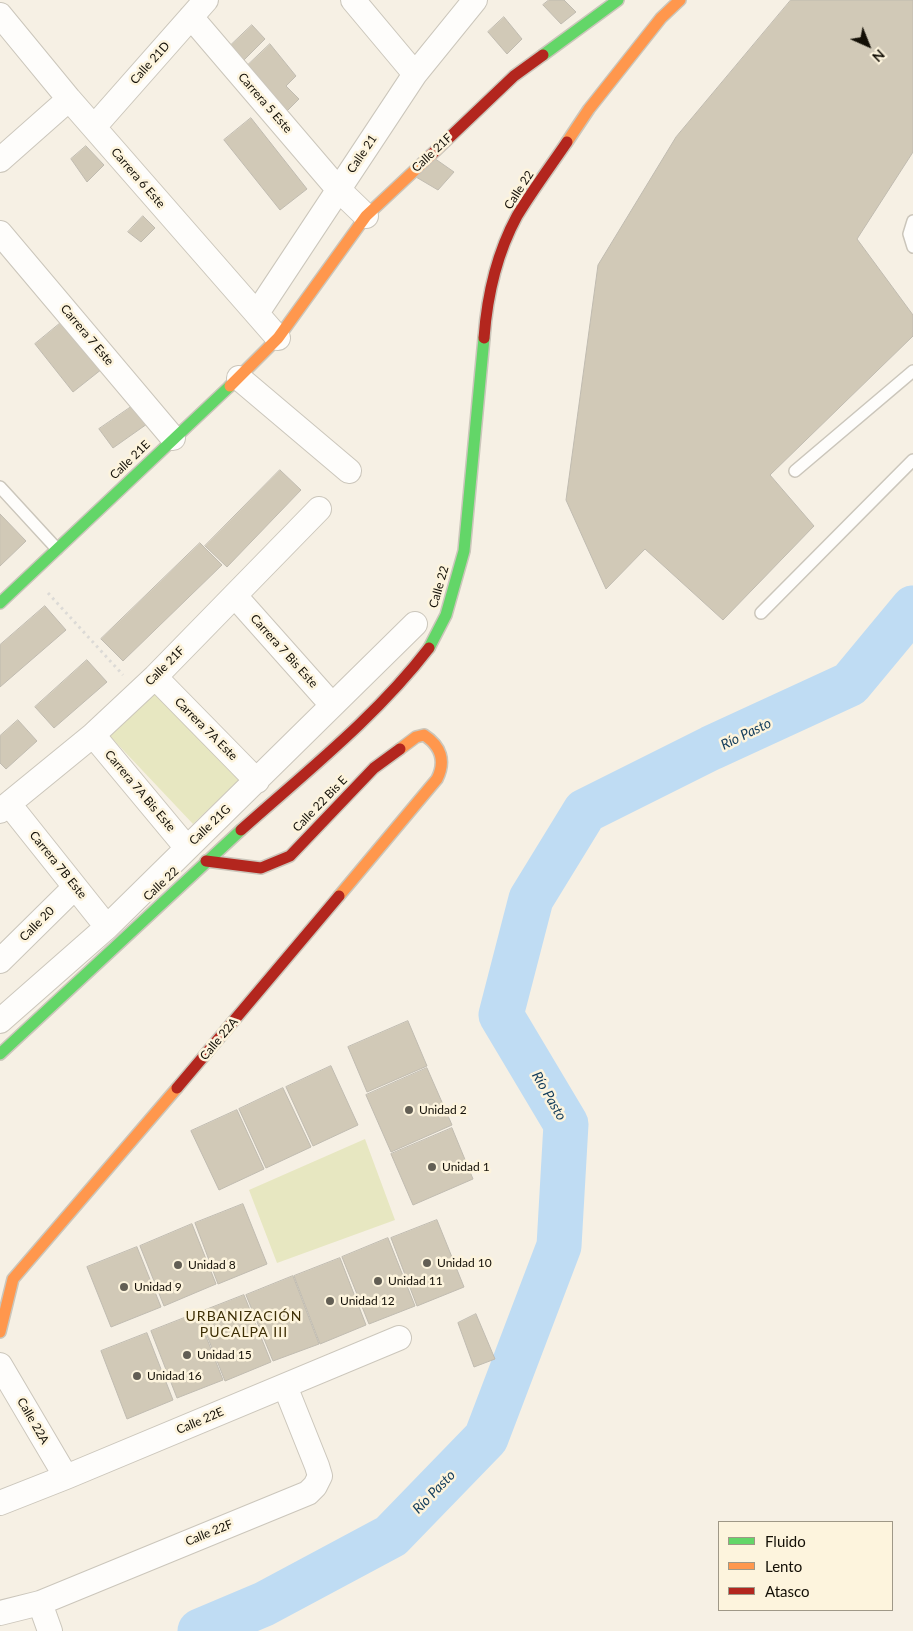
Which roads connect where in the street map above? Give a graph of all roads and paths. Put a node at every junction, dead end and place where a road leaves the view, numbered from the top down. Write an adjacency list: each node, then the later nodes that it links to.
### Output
1 (353, 0): 7 (street)
2 (475, 0): 7 (street, Calle 21)
3 (618, 0): 12 (street, Calle 21F)
4 (680, 0): 38 (street, Calle 22)
5 (198, 8): 9 (street, Calle 21D); 11 (street, Carrera 5 Este)
6 (0, 15): 8 (street, Carrera 6 Este)
7 (415, 74): 11 (street, Calle 21)
8 (69, 99): 9 (street, Carrera 6 Este); 10 (street)
9 (94, 127): 16 (street, Carrera 6 Este)
10 (0, 160)
11 (338, 189): 12 (street, Carrera 5 Este); 16 (street, Calle 21)
12 (366, 216): 17 (street, Calle 21F)
13 (913, 221): 15 (lane)
14 (0, 233): 20 (street, Carrera 7 Este)
15 (913, 247)
16 (256, 313): 17 (street, Carrera 6 Este)
17 (278, 338): 19 (street, Calle 21E)
18 (913, 371): 23 (lane)
19 (239, 378): 20 (street, Calle 21E); 22 (street)
20 (173, 438): 26 (street, Calle 21E)
21 (913, 460): 30 (lane)
22 (349, 471)
23 (794, 471)
24 (0, 487): 26 (lane)
25 (320, 509): 28 (street, Calle 21F)
26 (57, 549): 27 (street, Calle 21E)
27 (30, 574): 29 (street, Calle 21E); 32 (path)
28 (235, 596): 32 (street, Calle 21F); 33 (street, Carrera 7 Bis Este)
29 (0, 603)
30 (761, 614)
31 (415, 624): 33 (street, Calle 21G)
32 (147, 684): 34 (street, Calle 21F); 36 (street, Carrera 7A Este)
33 (332, 705): 36 (street, Calle 21G)
34 (92, 735): 37 (street, Calle 21F); 38 (street, Carrera 7A Bis Este)
35 (440, 749): 38 (street, Calle 22 Bis E); 44 (street, Calle 22A)
36 (257, 781): 38 (street, Calle 21G)
37 (4, 808): 39 (street, Carrera 7B Este)
38 (197, 854): 40 (street, Calle 21G); 43 (street, Calle 22)
39 (75, 886): 40 (street, Carrera 7B Este); 41 (street, Calle 20)
40 (107, 927): 42 (street, Calle 21G)
41 (0, 961)
42 (3, 1013)
43 (0, 1054)
44 (0, 1332)
45 (399, 1338): 47 (street, Calle 22E)
46 (0, 1365): 48 (street, Calle 22A)
47 (285, 1386): 48 (street, Calle 22E); 50 (street, Calle 22F)
48 (66, 1477): 49 (street, Calle 22E)
49 (0, 1502)
50 (40, 1603): 51 (street, Calle 22F); 52 (street)
51 (0, 1613)
52 (50, 1631)

